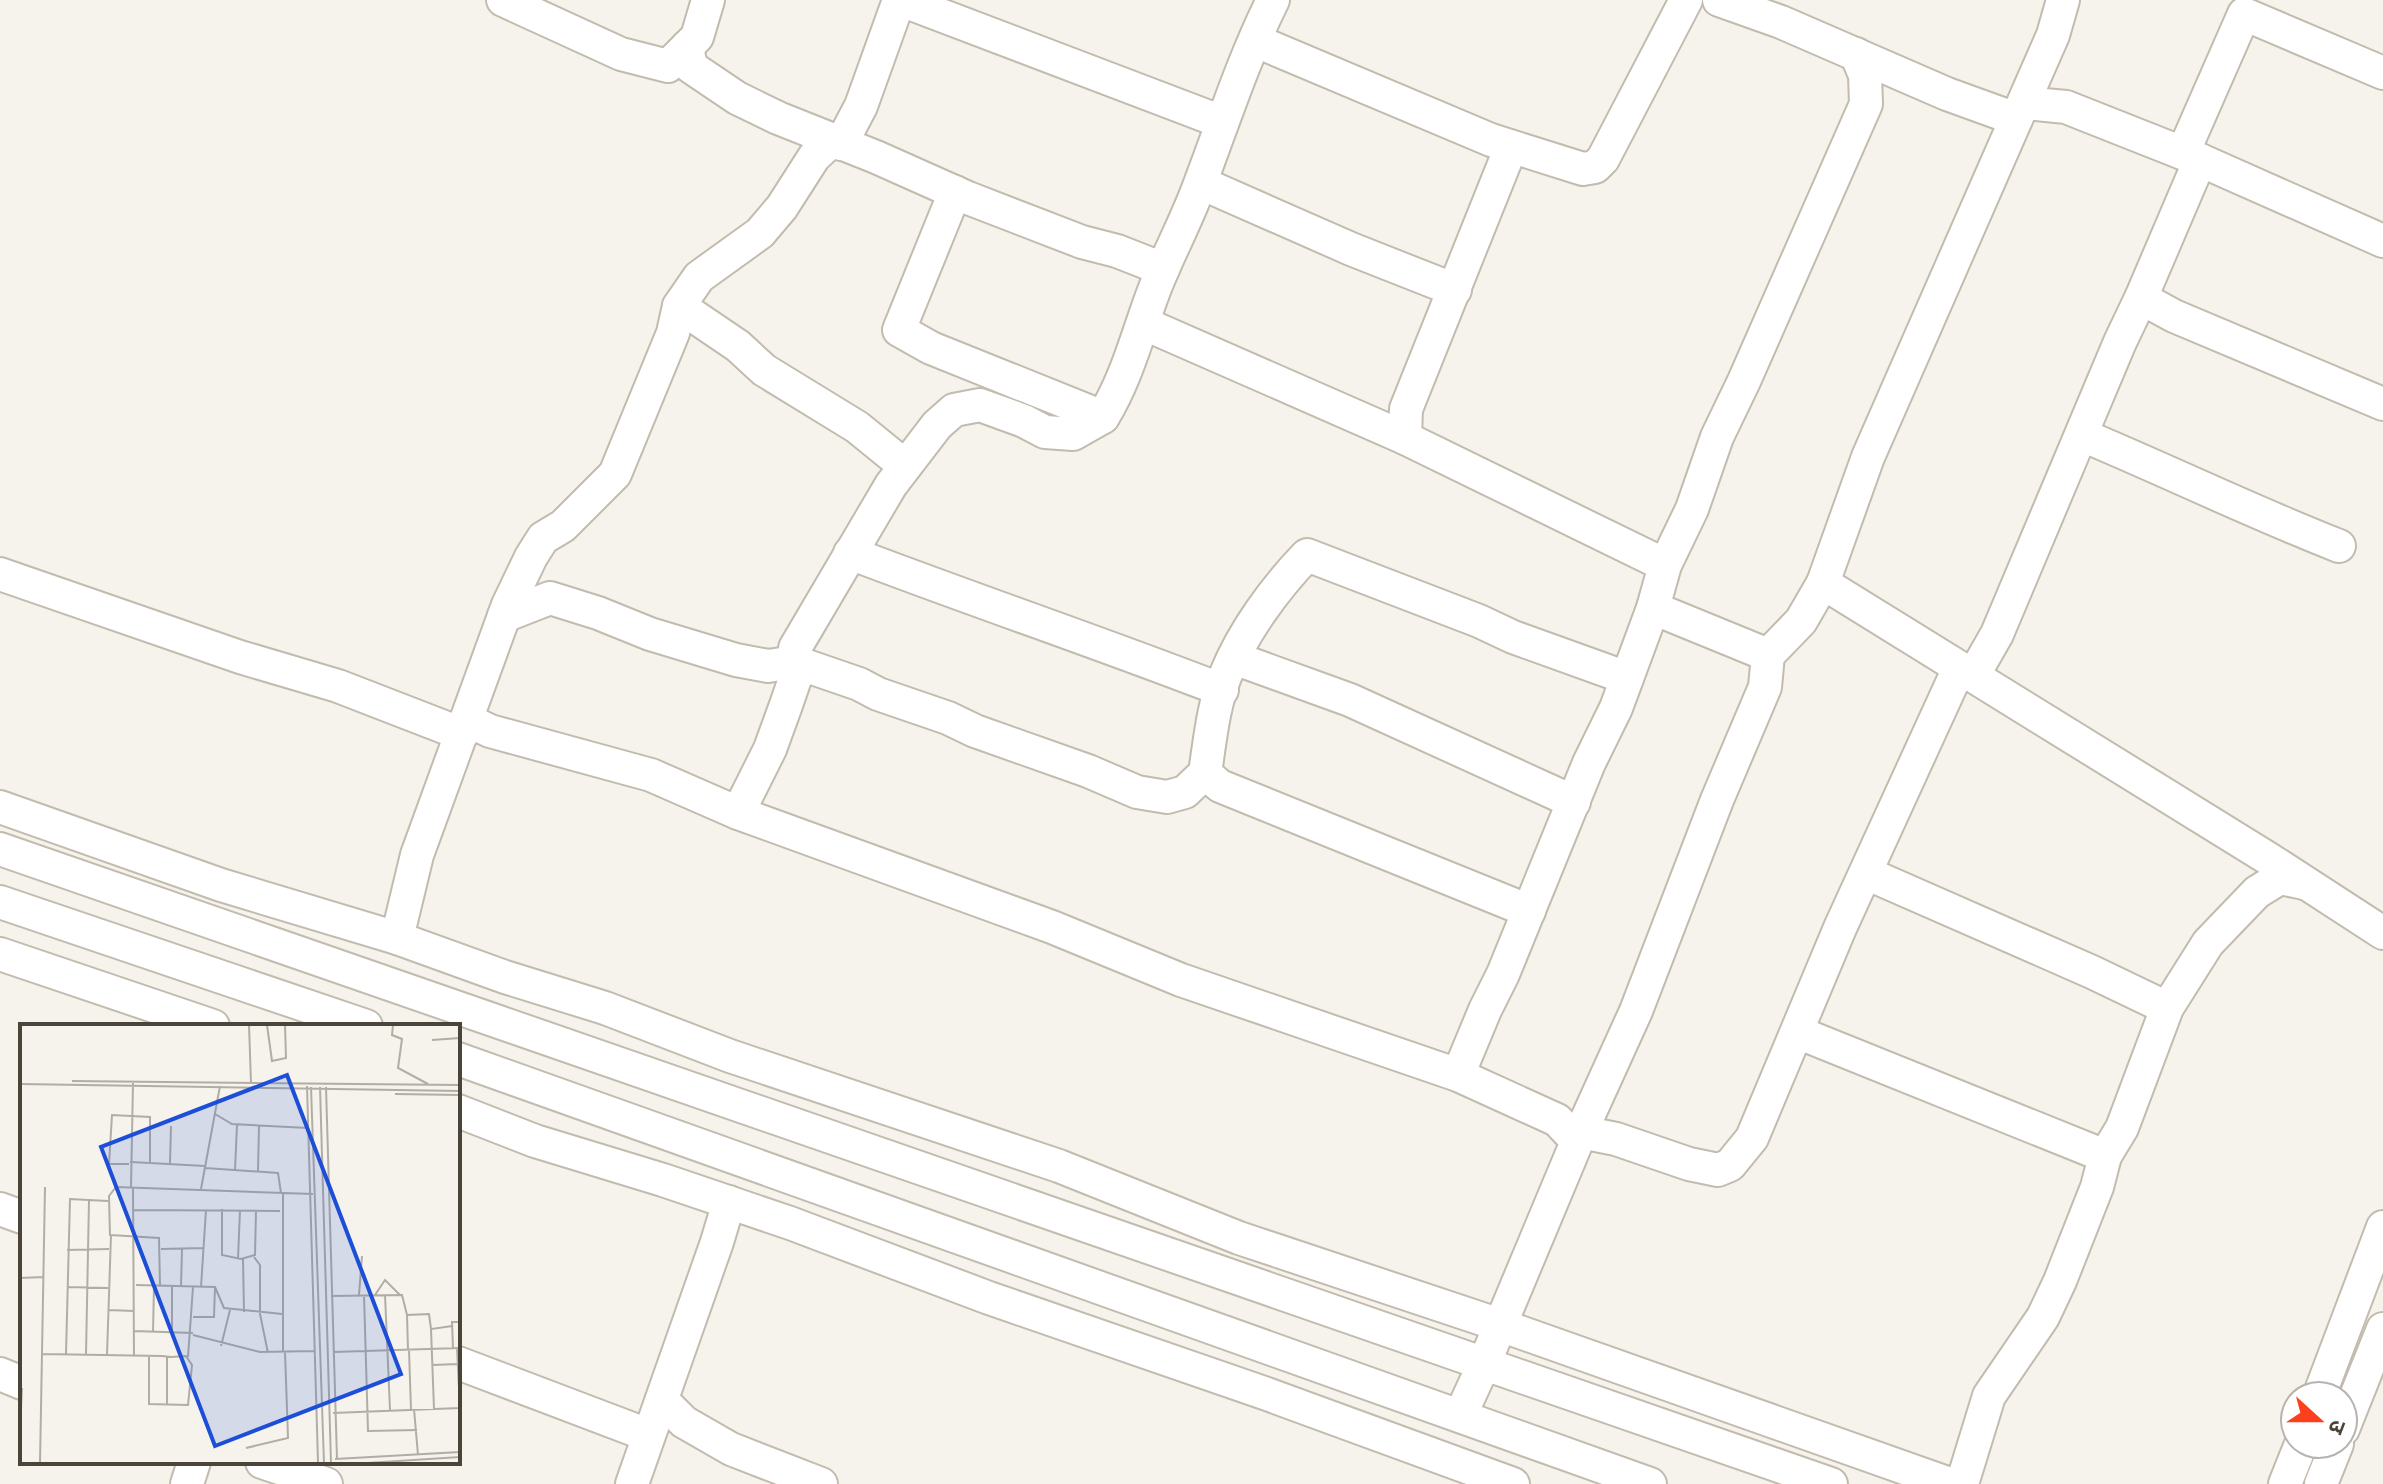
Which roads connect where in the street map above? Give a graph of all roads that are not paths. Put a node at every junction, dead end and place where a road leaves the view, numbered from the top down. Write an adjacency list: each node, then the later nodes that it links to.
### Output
1 (503, 0): 9 (street)
2 (708, 0): 9 (street)
3 (900, 0): 13 (street); 14 (street)
4 (1686, 0): 15 (street)
5 (1719, 0): 10 (street)
6 (2063, 0): 12 (street)
7 (1271, 1): 8 (street)
8 (1256, 41): 13 (street); 15 (street)
9 (687, 47): 14 (street)
10 (1856, 54): 12 (street); 32 (street)
11 (2383, 73): 16 (street)
12 (2020, 111): 16 (street); 34 (street)
13 (1222, 122): 17 (street)
14 (837, 142): 18 (street); 23 (street)
15 (1511, 147): 21 (street)
16 (2191, 156): 19 (street); 22 (street)
17 (1201, 183): 20 (street); 21 (street)
18 (955, 192): 20 (street); 26 (street)
19 (2383, 241)
20 (1163, 269): 24 (street)
21 (1455, 290): 28 (street)
22 (2141, 298): 25 (street); 27 (street)
23 (679, 306): 29 (street); 36 (street)
24 (1145, 324): 26 (street); 28 (street)
25 (2383, 404)
26 (1103, 417): 29 (street)
27 (2082, 435): 30 (street); 40 (street)
28 (1405, 438): 32 (street)
29 (905, 466): 31 (street)
30 (2339, 546)
31 (850, 553): 39 (street); 42 (street)
32 (1665, 565): 35 (street)
33 (0, 574): 43 (street)
34 (1823, 583): 37 (street); 40 (street)
35 (1653, 608): 37 (street); 41 (street)
36 (504, 616): 39 (street); 43 (street)
37 (1768, 655): 63 (street)
38 (1234, 658): 41 (street); 42 (street); 45 (street)
39 (795, 662): 44 (street); 47 (street)
40 (1966, 672): 49 (street); 50 (street)
41 (1627, 678): 45 (street)
42 (1222, 690): 44 (street)
43 (464, 727): 47 (street); 54 (street)
44 (1205, 773): 52 (street)
45 (1574, 802): 52 (street)
46 (0, 807): 54 (street)
47 (738, 813): 61 (street)
48 (0, 849): 72 (street)
49 (1866, 873): 56 (street); 59 (street)
50 (2304, 883): 53 (street); 56 (street)
51 (0, 902): 58 (street)
52 (1529, 911): 61 (street)
53 (2383, 933)
54 (397, 938): 69 (street)
55 (0, 954): 57 (street)
56 (2167, 1008): 64 (street)
57 (207, 1024)
58 (360, 1024)
59 (1797, 1032): 63 (street); 64 (street)
60 (460, 1060): 78 (street)
61 (1458, 1075): 63 (street)
62 (460, 1112): 65 (street)
63 (1579, 1136): 69 (street)
64 (2105, 1156): 92 (street)
65 (729, 1202): 77 (street); 88 (street)
66 (0, 1209): 67 (street)
67 (20, 1216)
68 (2383, 1227): 74 (street)
69 (1500, 1325): 72 (street); 91 (street)
70 (2383, 1329): 76 (street)
71 (460, 1364): 79 (street)
72 (1484, 1364): 78 (street); 90 (street)
73 (0, 1374): 75 (street)
74 (2325, 1380)
75 (20, 1382)
76 (2359, 1389)
77 (662, 1400): 79 (street); 87 (street)
78 (1460, 1416): 89 (street)
79 (648, 1435): 86 (street)
80 (2295, 1460): 93 (street)
81 (2331, 1460): 94 (street)
82 (193, 1464): 84 (street)
83 (268, 1464): 85 (street)
84 (187, 1484)
85 (326, 1484)
86 (632, 1484)
87 (821, 1484)
88 (1513, 1484)
89 (1650, 1484)
90 (1831, 1484)
91 (1950, 1484)
92 (1962, 1484)
93 (2285, 1484)
94 (2321, 1484)

